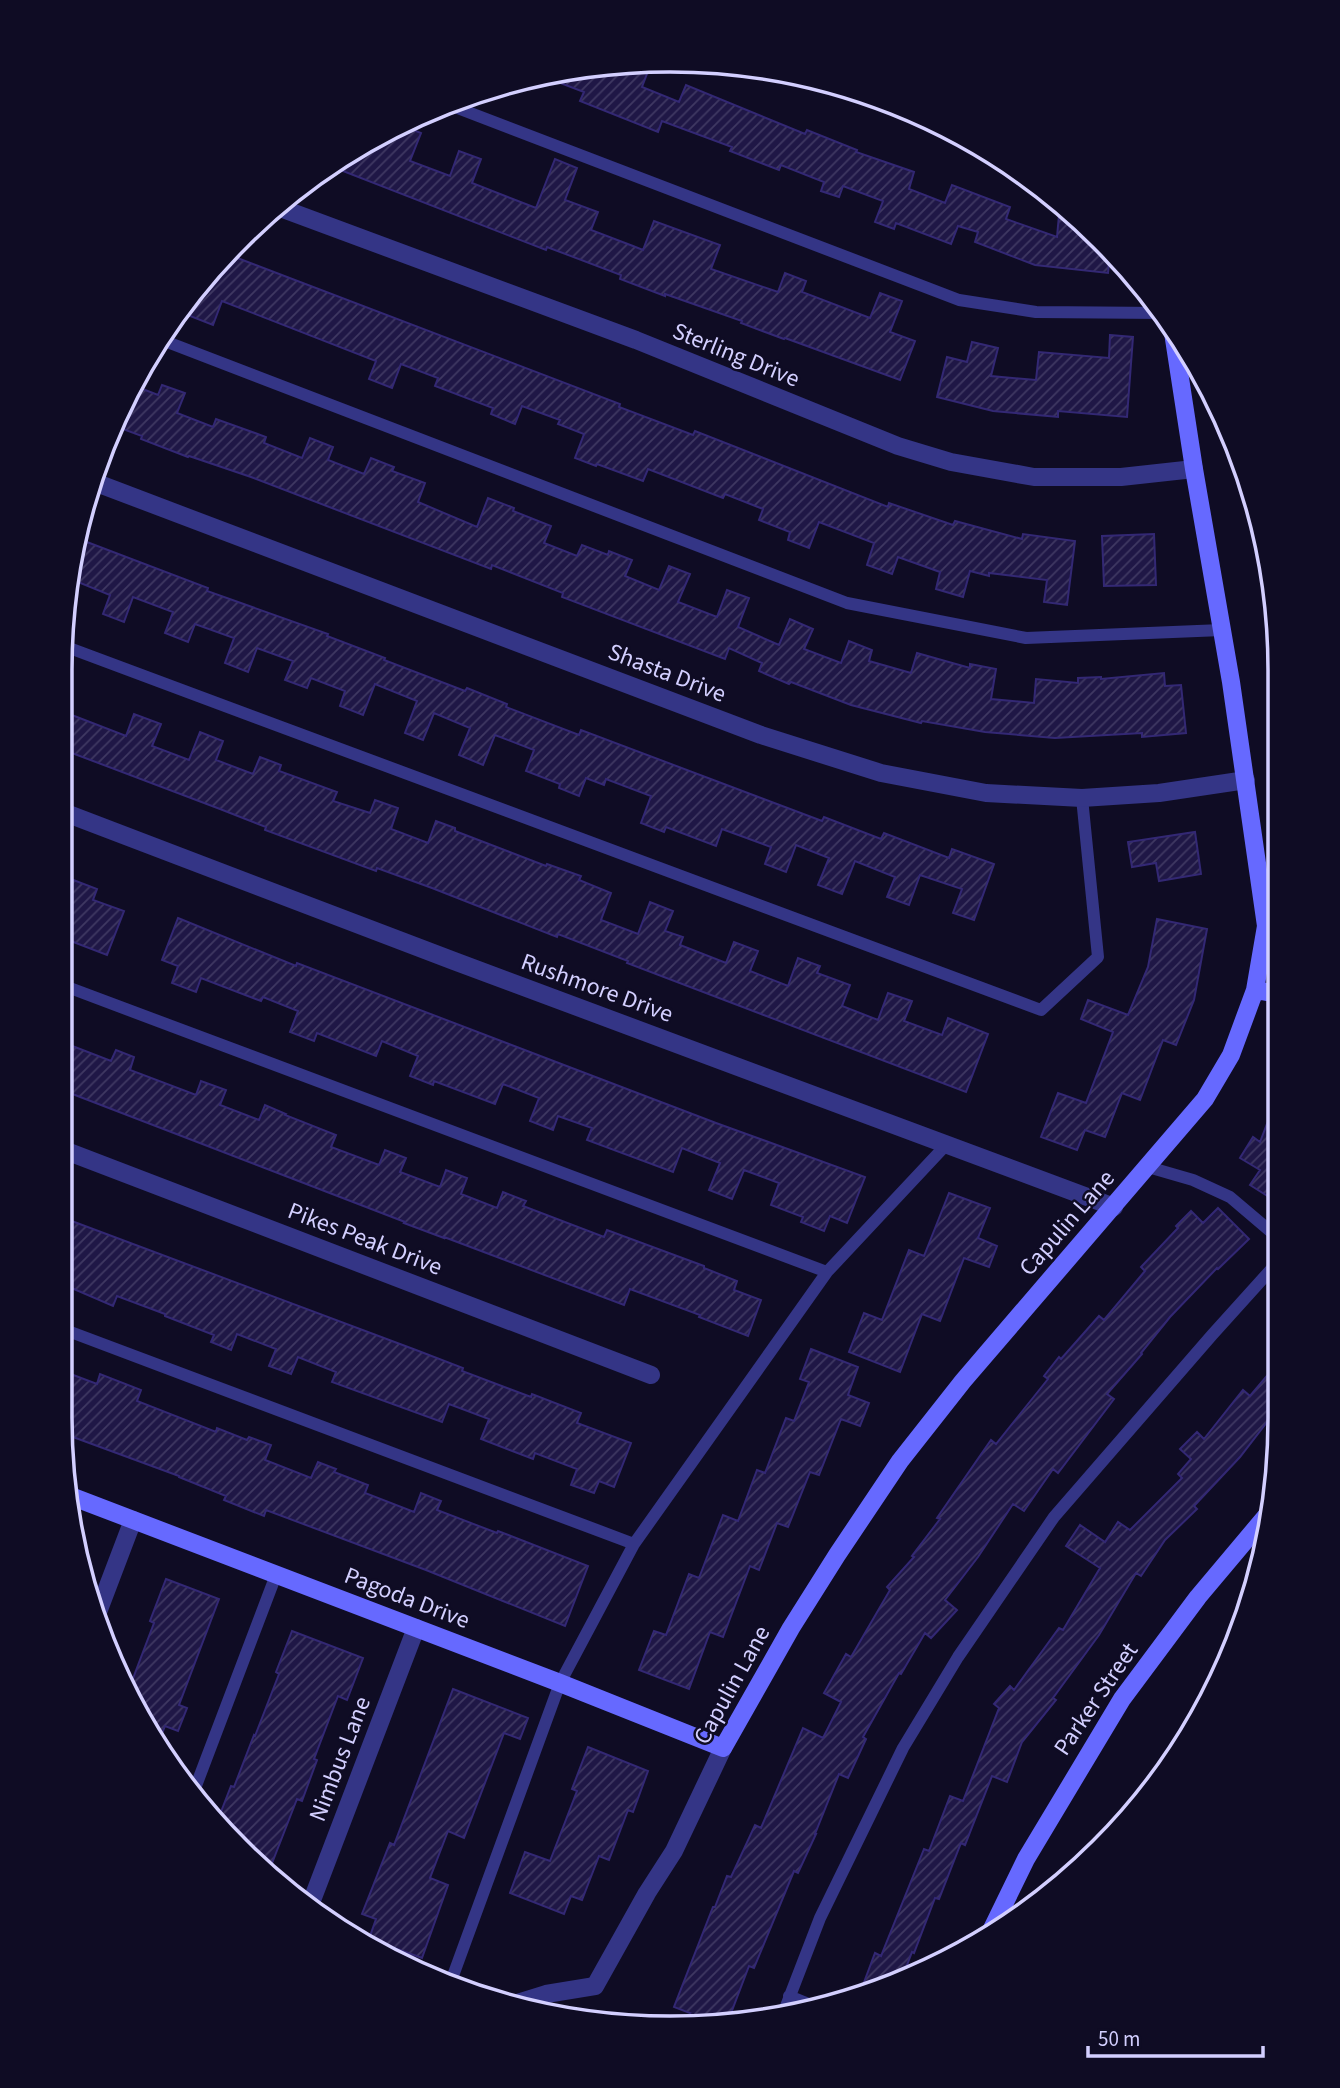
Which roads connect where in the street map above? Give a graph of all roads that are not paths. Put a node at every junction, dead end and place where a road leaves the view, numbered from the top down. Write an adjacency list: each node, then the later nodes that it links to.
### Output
1 (461, 109): 3 (lane)
2 (287, 211): 6 (street, Sterling Drive)
3 (1150, 313)
4 (170, 343): 8 (lane)
5 (1176, 352): 6 (street, Capulin Lane)
6 (1194, 469): 8 (street, Capulin Lane)
7 (101, 485): 11 (street, Shasta Drive)
8 (1222, 629): 10 (street, Capulin Lane)
9 (73, 649): 11 (lane)
10 (1246, 780): 11 (street, Shasta Drive); 14 (street, Capulin Lane)
11 (1082, 799)
12 (72, 815): 16 (street, Rushmore Drive)
13 (72, 989): 21 (lane)
14 (1255, 990): 15 (street); 18 (street, Capulin Lane)
15 (1268, 992)
16 (946, 1145): 19 (street, Rushmore Drive); 21 (lane)
17 (72, 1153): 24 (street, Pikes Peak Drive)
18 (1147, 1167): 19 (street, Capulin Lane); 20 (lane)
19 (1114, 1207): 33 (street, Capulin Lane)
20 (1268, 1229)
21 (827, 1272): 28 (lane)
22 (1268, 1273): 38 (lane)
23 (72, 1333): 28 (lane)
24 (651, 1375)
25 (77, 1499): 26 (street, Pagoda Drive)
26 (133, 1520): 29 (street, Pagoda Drive); 30 (street)
27 (1259, 1524): 36 (street, Parker Street)
28 (634, 1544): 32 (lane)
29 (276, 1575): 31 (street, Pagoda Drive); 34 (lane)
30 (101, 1604)
31 (416, 1628): 32 (street, Pagoda Drive); 35 (street, Nimbus Lane)
32 (560, 1683): 33 (street, Pagoda Drive); 37 (lane)
33 (723, 1748): 39 (street, Capulin Lane)
34 (197, 1784)
35 (313, 1898)
36 (997, 1918)
37 (453, 1976)
38 (789, 1996): 40 (lane); 41 (lane)
39 (529, 1999)
40 (802, 2001)
41 (786, 2005)

